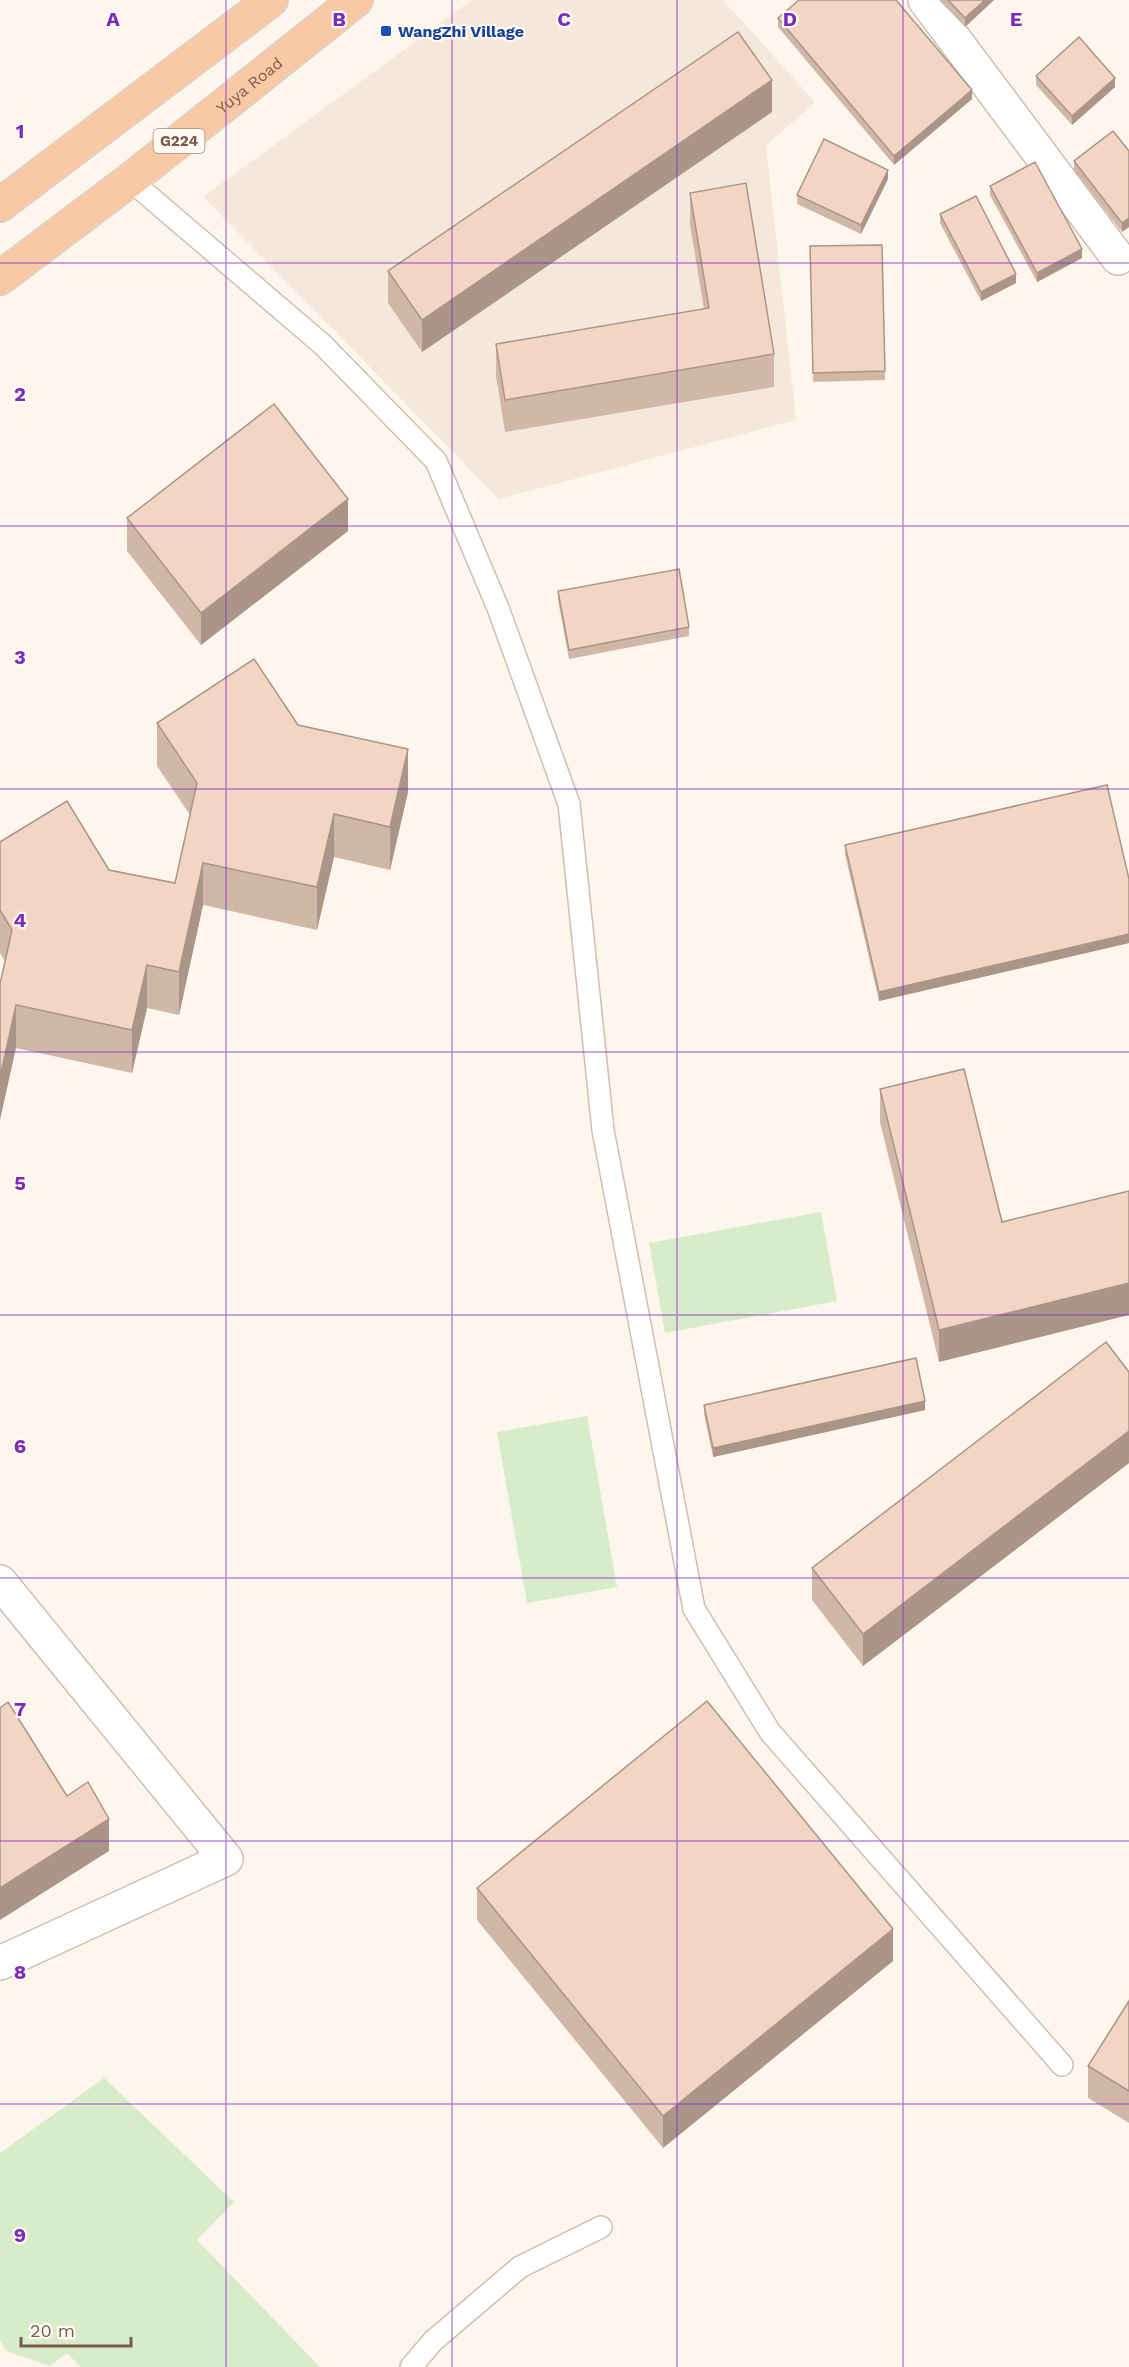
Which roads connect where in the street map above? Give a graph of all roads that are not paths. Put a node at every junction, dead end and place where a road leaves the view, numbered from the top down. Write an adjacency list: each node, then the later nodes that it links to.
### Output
1 (271, 0): 5 (highway)
2 (356, 0): 4 (highway, Yuya Road / G224)
3 (926, 0): 6 (street)
4 (130, 180): 7 (highway, Yuya Road / G224); 10 (lane)
5 (0, 205)
6 (1118, 258)
7 (0, 278)
8 (0, 1582): 9 (street)
9 (0, 1963)
10 (1062, 2065)
11 (601, 2227): 12 (lane)
12 (411, 2367)

